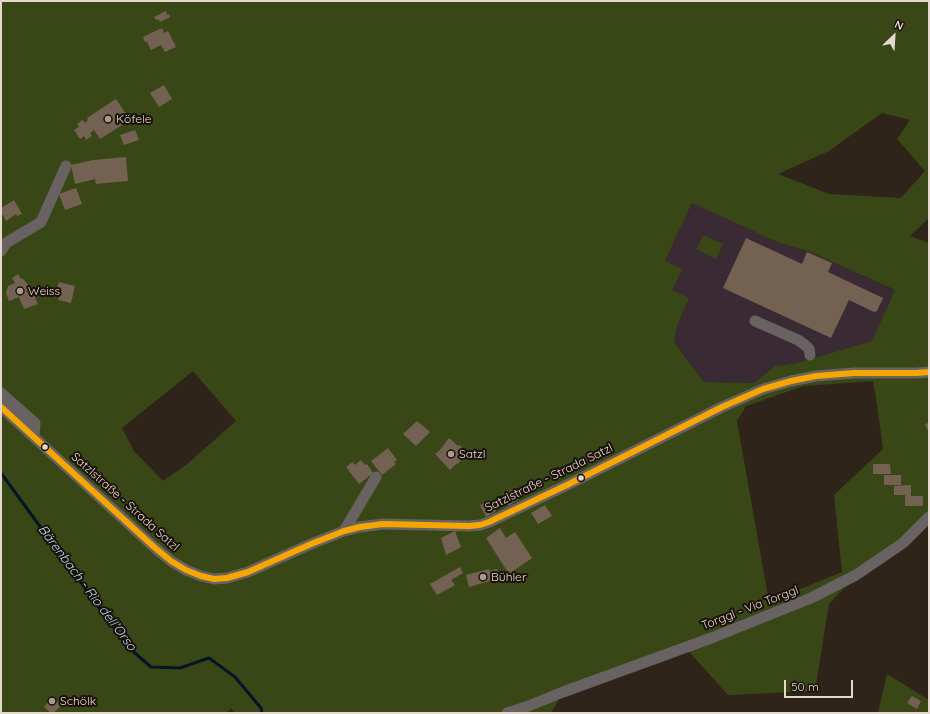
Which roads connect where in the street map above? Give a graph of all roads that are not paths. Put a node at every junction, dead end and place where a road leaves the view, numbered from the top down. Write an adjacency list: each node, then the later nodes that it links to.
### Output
1 (66, 166): 2 (street)
2 (1, 251)
3 (755, 321): 4 (street)
4 (810, 355)
5 (929, 372): 11 (street, Satzlstraße - Strada Satzl)
6 (1, 393): 8 (street)
7 (1, 407): 8 (street, Satzlstraße - Strada Satzl)
8 (34, 437): 11 (street, Satzlstraße - Strada Satzl)
9 (376, 477): 11 (street)
10 (929, 517): 12 (street, Torggl - Via Torggl)
11 (344, 531)
12 (507, 713)

